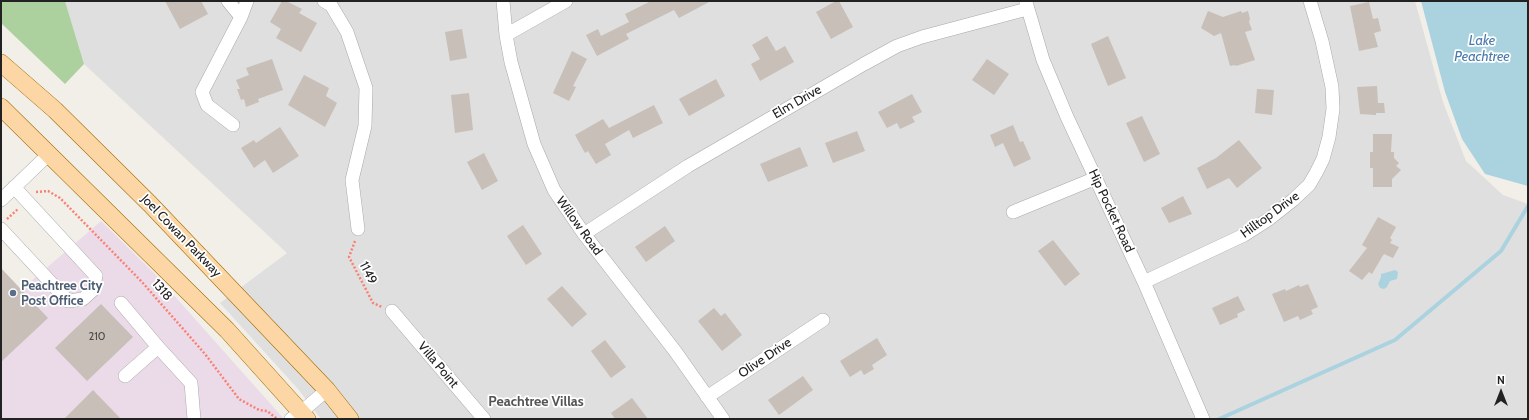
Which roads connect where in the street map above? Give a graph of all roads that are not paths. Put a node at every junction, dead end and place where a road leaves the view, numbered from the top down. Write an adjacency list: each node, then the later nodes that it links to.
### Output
1 (228, 1): 8 (street)
2 (247, 1): 8 (street)
3 (324, 1): 19 (street)
4 (503, 1): 9 (street, Willow Road)
5 (566, 1): 9 (street)
6 (1310, 1): 21 (street, Hilltop Drive)
7 (1026, 5): 14 (street, Hip Pocket Road); 20 (street, Elm Drive)
8 (241, 17): 12 (street)
9 (506, 35): 20 (street, Willow Road)
10 (1, 63): 27 (main road, Joel Cowan Parkway)
11 (1, 108): 13 (main road)
12 (233, 125)
13 (49, 154): 15 (street); 29 (main road)
14 (1096, 178): 17 (street); 21 (street, Hip Pocket Road)
15 (14, 187): 16 (street); 18 (street)
16 (1, 200)
17 (1013, 212)
18 (4, 225)
19 (358, 229)
20 (584, 234): 28 (street, Willow Road)
21 (1144, 282): 34 (street, Hip Pocket Road)
22 (122, 303): 25 (street)
23 (392, 311): 32 (street, Villa Point)
24 (823, 320): 28 (street, Olive Drive)
25 (158, 347): 26 (street); 30 (street)
26 (125, 376)
27 (327, 390): 29 (street); 31 (main road, Joel Cowan Parkway)
28 (708, 397): 33 (street, Willow Road)
29 (300, 417)
30 (194, 419)
31 (350, 419)
32 (484, 419)
33 (723, 419)
34 (1204, 419)

